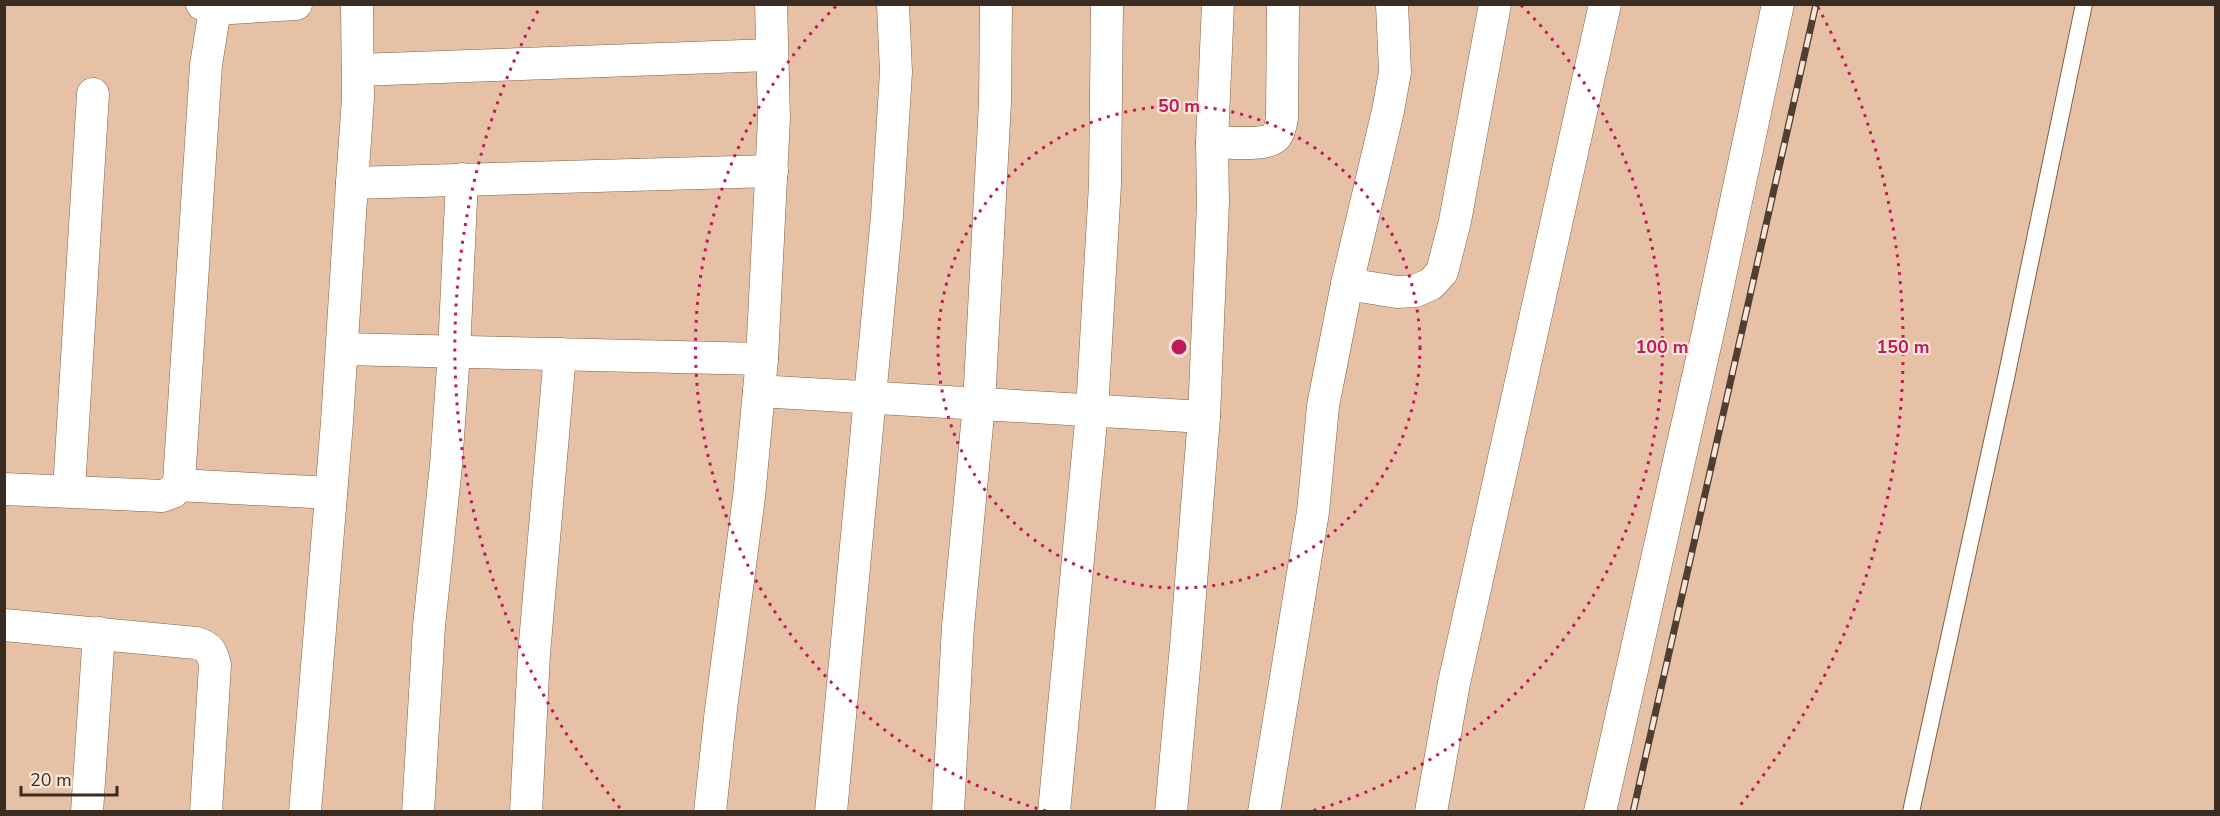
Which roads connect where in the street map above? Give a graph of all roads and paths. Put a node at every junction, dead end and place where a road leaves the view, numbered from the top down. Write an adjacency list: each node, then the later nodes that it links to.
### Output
1 (296, 4): 14 (street)
2 (357, 4): 16 (street)
3 (771, 4): 15 (street)
4 (893, 4): 28 (street)
5 (996, 4): 29 (street)
6 (1107, 4): 30 (street)
7 (1218, 4): 18 (street)
8 (1283, 4): 18 (street)
9 (1392, 4): 22 (street)
10 (1495, 4): 22 (street)
11 (1605, 4): 49 (street)
12 (1778, 4): 50 (street)
13 (2084, 4): 51 (lane)
14 (209, 7): 32 (street)
15 (772, 55): 16 (street); 19 (street)
16 (358, 70): 21 (street)
17 (93, 94): 34 (street)
18 (1212, 142): 31 (street)
19 (772, 171): 20 (street); 26 (street)
20 (462, 179): 21 (street); 24 (street)
21 (352, 183): 23 (street)
22 (1347, 284): 48 (street)
23 (342, 349): 24 (street); 35 (street)
24 (454, 352): 25 (street); 41 (street)
25 (560, 354): 26 (street); 42 (street)
26 (762, 359): 27 (street)
27 (759, 391): 28 (street); 43 (street)
28 (871, 398): 29 (street); 44 (street)
29 (979, 404): 30 (street); 45 (street)
30 (1092, 411): 31 (street); 46 (street)
31 (1204, 417): 47 (street)
32 (177, 485): 34 (street); 35 (street)
33 (4, 489): 34 (street)
34 (69, 490)
35 (331, 494): 40 (street)
36 (4, 625): 37 (street)
37 (99, 633): 38 (street); 39 (street)
38 (87, 812)
39 (206, 812)
40 (305, 812)
41 (418, 812)
42 (525, 812)
43 (710, 812)
44 (831, 812)
45 (948, 812)
46 (1054, 812)
47 (1171, 812)
48 (1264, 812)
49 (1431, 812)
50 (1600, 812)
51 (1911, 812)

